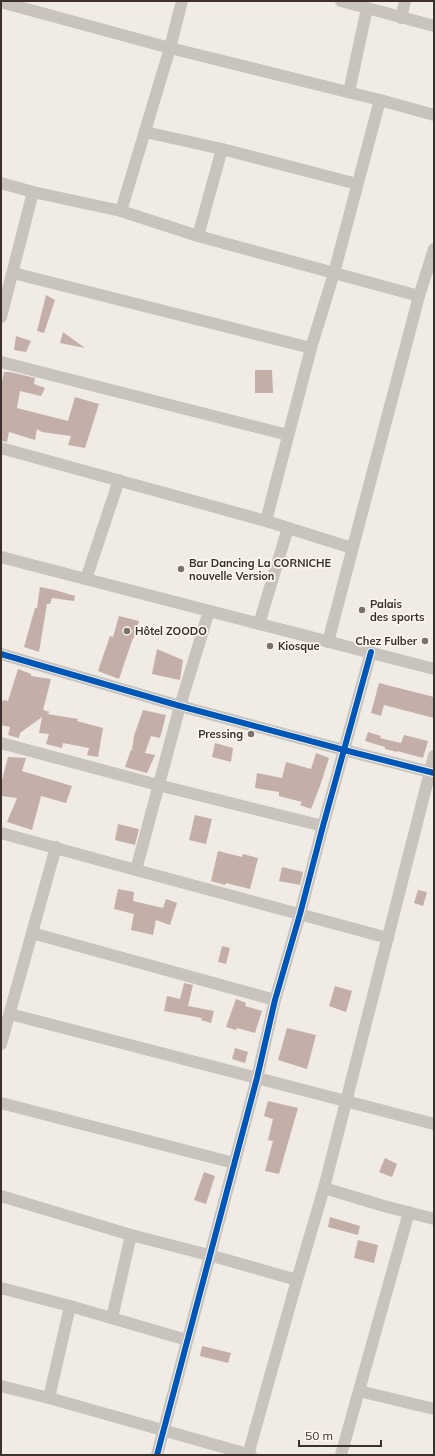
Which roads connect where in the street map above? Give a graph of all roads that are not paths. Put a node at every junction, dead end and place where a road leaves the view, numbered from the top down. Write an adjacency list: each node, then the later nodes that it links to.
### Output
1 (182, 1): 8 (street)
2 (341, 1): 5 (street)
3 (405, 1): 6 (street)
4 (1, 2): 8 (street)
5 (367, 8): 6 (street); 9 (street)
6 (401, 18): 7 (street)
7 (434, 26)
8 (170, 48): 9 (street); 12 (street)
9 (349, 92): 10 (street)
10 (380, 100): 11 (street); 15 (street)
11 (434, 115)
12 (145, 132): 13 (street); 17 (street)
13 (222, 149): 15 (street); 18 (street)
14 (1, 183): 16 (street)
15 (357, 184): 21 (street)
16 (33, 192): 17 (street); 20 (street)
17 (121, 211): 18 (street)
18 (198, 236): 21 (street)
19 (434, 249): 22 (street)
20 (12, 273): 23 (street); 24 (street)
21 (334, 273): 22 (street); 24 (street)
22 (419, 296): 31 (street)
23 (1, 317)
24 (312, 348): 26 (street)
25 (1, 362): 26 (street)
26 (288, 436): 29 (street)
27 (1, 448): 28 (street)
28 (119, 480): 29 (street); 33 (street)
29 (266, 521): 30 (street)
30 (288, 528): 31 (street); 35 (street)
31 (352, 548): 36 (street)
32 (1, 557): 33 (street)
33 (86, 579): 34 (street)
34 (209, 611): 35 (street); 40 (street)
35 (259, 624): 36 (street)
36 (328, 642): 37 (street)
37 (371, 652): 39 (street); 42 (street)
38 (1, 654): 40 (street)
39 (434, 669)
40 (180, 706): 42 (street); 45 (street)
41 (1, 743): 45 (street)
42 (344, 750): 44 (street); 46 (street)
43 (434, 756): 44 (street)
44 (432, 773): 52 (street)
45 (158, 785): 46 (street); 49 (street)
46 (323, 826): 50 (street)
47 (1, 832): 48 (street)
48 (56, 847): 49 (street); 51 (street)
49 (136, 870): 50 (street)
50 (300, 914): 52 (street); 53 (street)
51 (32, 933): 53 (street); 54 (street)
52 (388, 938): 57 (street)
53 (275, 1000): 56 (street)
54 (10, 1014): 55 (street); 56 (street)
55 (1, 1044)
56 (257, 1078): 57 (street); 60 (street)
57 (347, 1101): 59 (street); 61 (street)
58 (1, 1103): 60 (street)
59 (433, 1120)
60 (234, 1163): 66 (street)
61 (324, 1188): 63 (street); 67 (street)
62 (1, 1196): 65 (street)
63 (409, 1212): 64 (street); 73 (street)
64 (434, 1219)
65 (131, 1235): 66 (street); 70 (street)
66 (209, 1255): 67 (street); 71 (street)
67 (297, 1280): 78 (street)
68 (1, 1288): 69 (street)
69 (70, 1306): 70 (street); 74 (street)
70 (112, 1318): 71 (street)
71 (187, 1340): 76 (street)
72 (1, 1386): 74 (street)
73 (359, 1391): 75 (street); 79 (street)
74 (49, 1398): 76 (street)
75 (434, 1409)
76 (163, 1431): 77 (street); 78 (street)
77 (157, 1455)
78 (249, 1455)
79 (341, 1455)

